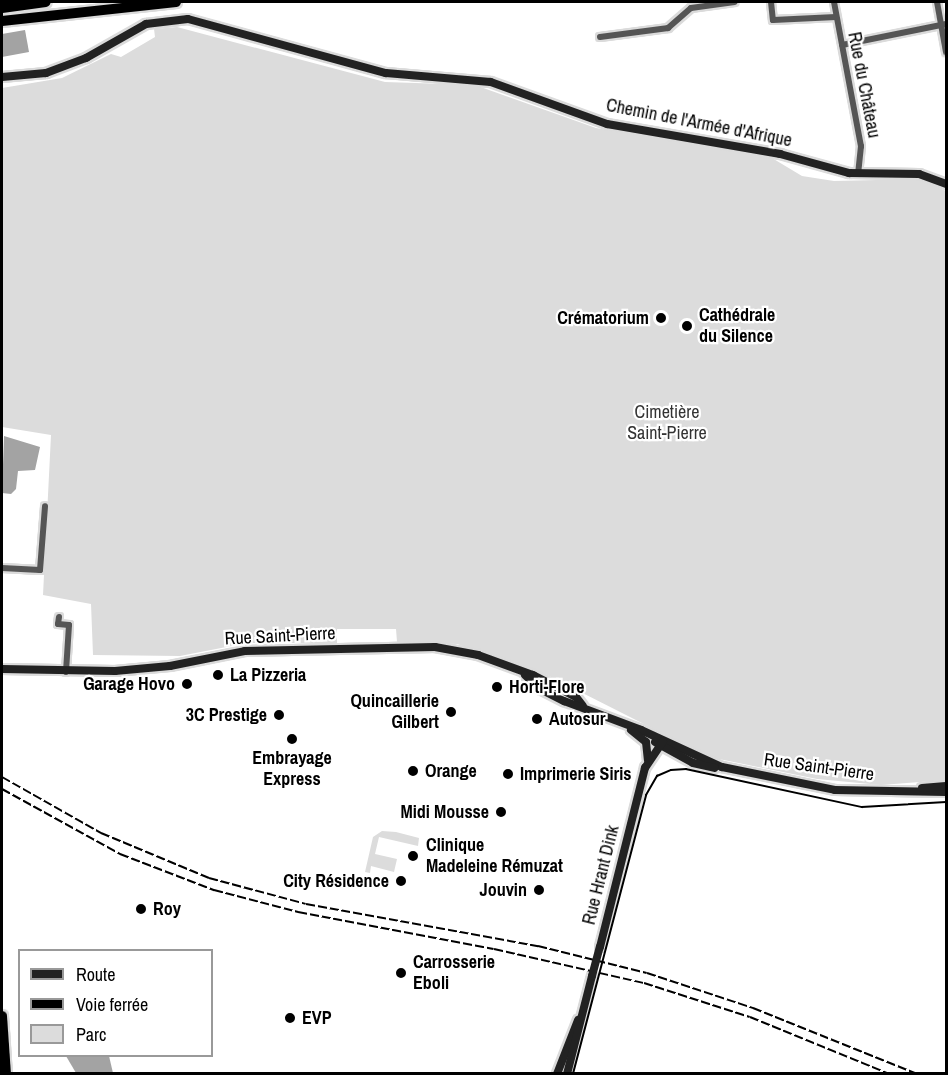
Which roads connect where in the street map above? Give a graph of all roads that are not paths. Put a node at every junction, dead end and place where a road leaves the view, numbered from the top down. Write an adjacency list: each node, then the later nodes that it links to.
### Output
1 (46, 2): 8 (highway)
2 (176, 2): 10 (highway)
3 (727, 2): 4 (street); 12 (street)
4 (735, 2)
5 (771, 2): 9 (street)
6 (834, 2): 9 (street, Rue du Château)
7 (937, 2): 11 (street)
8 (2, 8)
9 (836, 16): 13 (street, Rue du Château)
10 (2, 21)
11 (944, 24): 13 (street); 14 (street)
12 (600, 37)
13 (842, 45): 16 (street, Rue du Château)
14 (946, 52)
15 (2, 77): 16 (street, Chemin de l'Armée d'Afrique)
16 (858, 174): 17 (street, Chemin de l'Armée d'Afrique)
17 (946, 184)
18 (45, 506): 19 (street)
19 (2, 568)
20 (59, 617): 21 (street)
21 (66, 649): 22 (street); 24 (street)
22 (74, 650)
23 (2, 669): 24 (street, Rue Saint-Pierre)
24 (66, 672): 25 (street, Rue Saint-Pierre)
25 (624, 724): 26 (street, Rue Saint-Pierre); 27 (street)
26 (661, 744): 27 (street, Rue Hrant Dink); 29 (street, Rue Saint-Pierre)
27 (648, 762): 31 (street, Rue Hrant Dink, bridge)
28 (946, 786): 29 (street, Rue Saint-Pierre)
29 (901, 792): 30 (street, Rue Saint-Pierre)
30 (946, 792)
31 (588, 998): 34 (street, Rue Hrant Dink); 35 (street, Rue Hrant Dink)
32 (2, 1016): 33 (highway)
33 (6, 1074)
34 (557, 1074)
35 (567, 1074)

